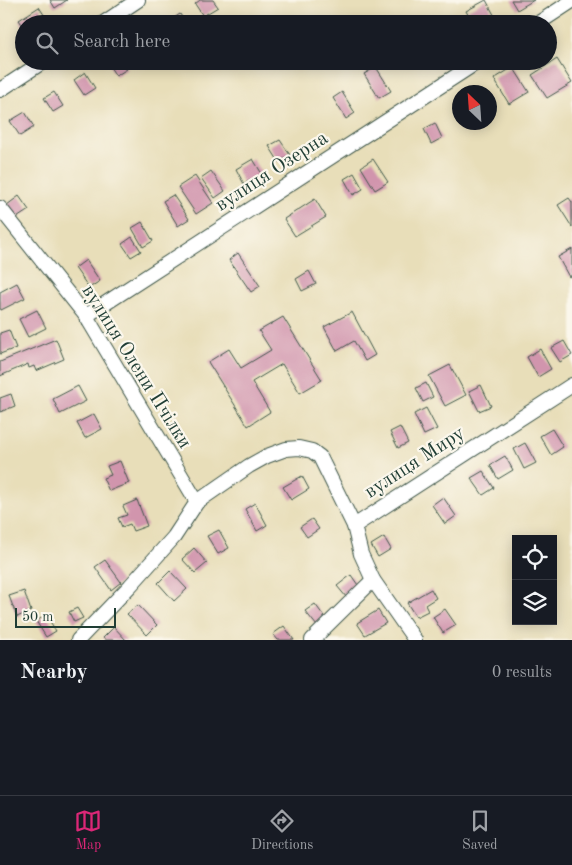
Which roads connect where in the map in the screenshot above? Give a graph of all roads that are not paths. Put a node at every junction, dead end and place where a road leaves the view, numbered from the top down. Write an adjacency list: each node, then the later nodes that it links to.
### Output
1 (138, 0): 3 (street)
2 (572, 1): 4 (street)
3 (116, 15)
4 (551, 15)
5 (30, 70): 7 (street)
6 (465, 70): 9 (street, вулиця Озерна)
7 (0, 90)
8 (0, 208): 9 (street, вулиця Олени Пчілки)
9 (86, 316): 11 (street, вулиця Олени Пчілки)
10 (572, 386): 12 (street, вулиця Миру)
11 (196, 502): 12 (street, вулиця Миру); 14 (street)
12 (354, 526): 13 (street)
13 (373, 580): 15 (street); 16 (street)
14 (78, 640)
15 (312, 640)
16 (416, 640)

